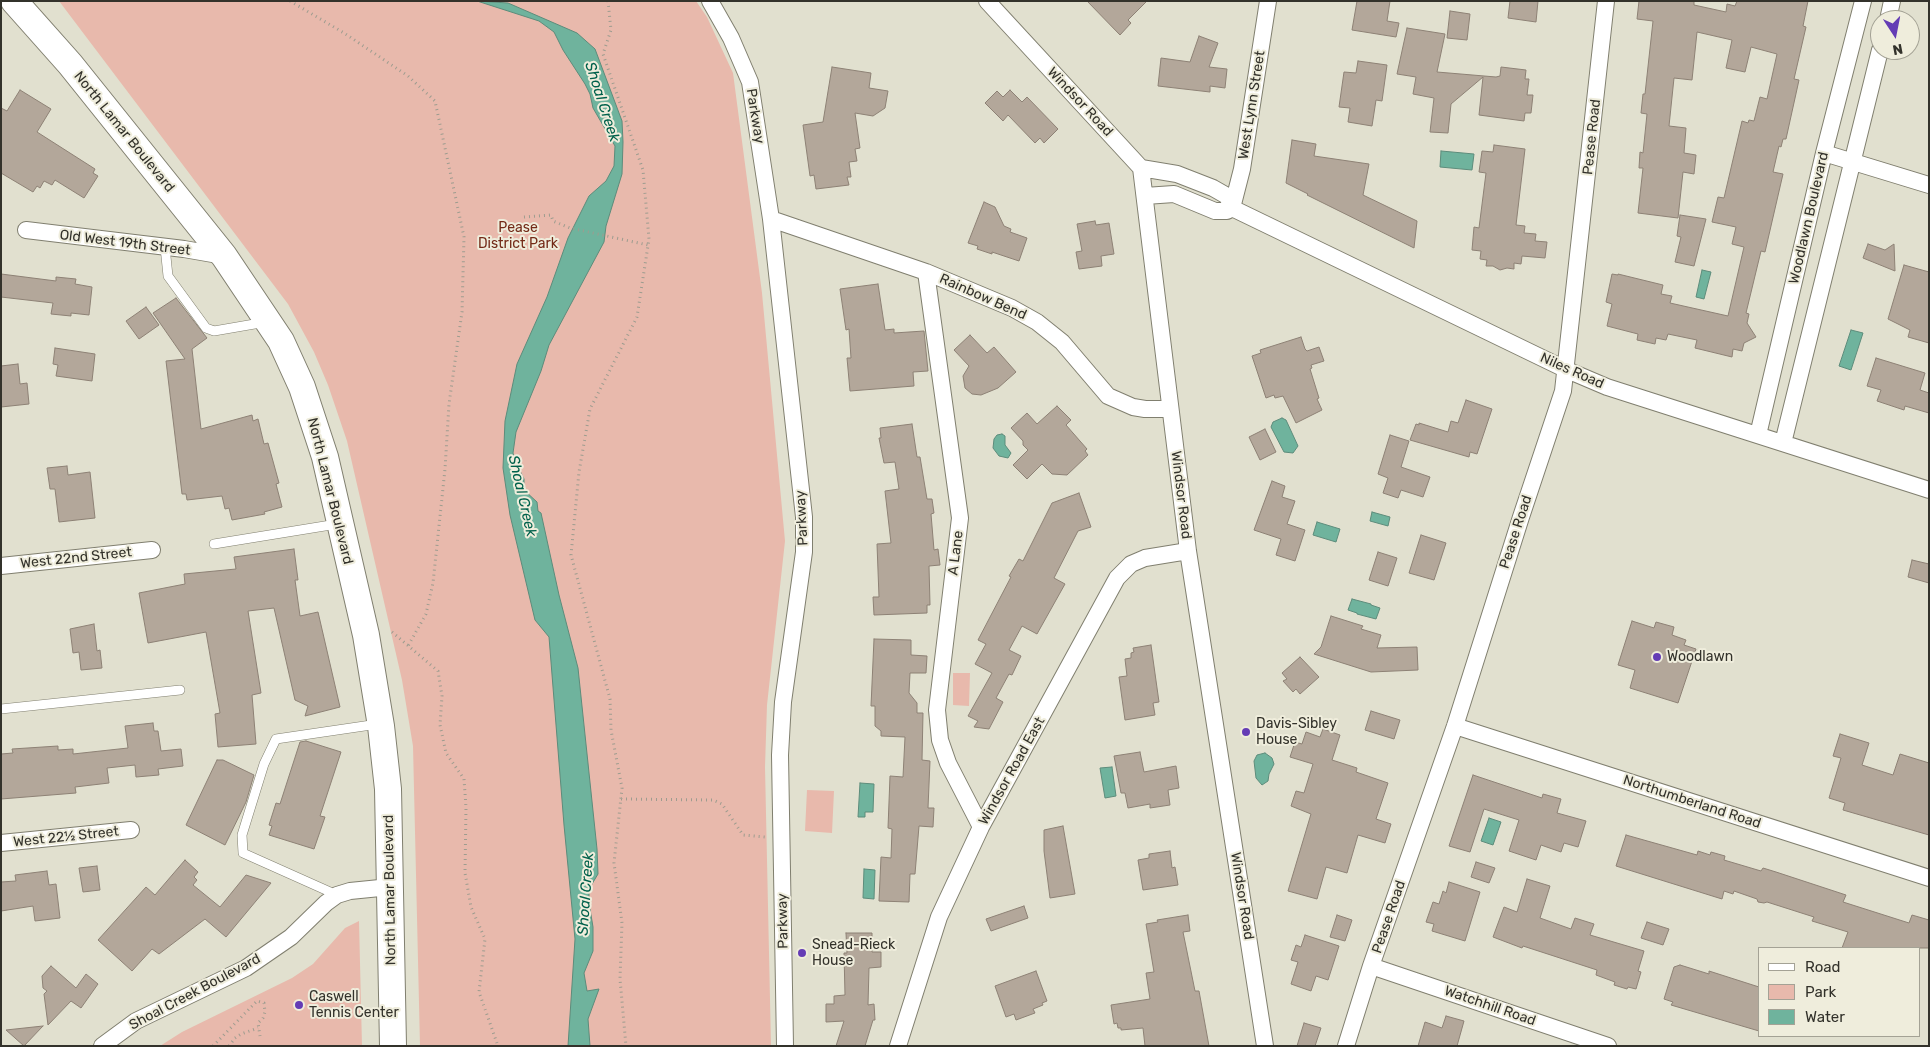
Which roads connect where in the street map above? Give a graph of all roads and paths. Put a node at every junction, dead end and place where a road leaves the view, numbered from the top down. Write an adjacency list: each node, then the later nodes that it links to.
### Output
1 (14, 1): 21 (main road, North Lamar Boulevard)
2 (290, 1): 35 (path)
3 (608, 1): 19 (path)
4 (710, 1): 17 (street, Parkway)
5 (987, 1): 12 (street, Windsor Road)
6 (1268, 1): 15 (street, West Lynn Street)
7 (1606, 1): 24 (street, Pease Road)
8 (1862, 1): 10 (street, Woodlawn Boulevard)
9 (1877, 60): 11 (street, Woodlawn Boulevard)
10 (1824, 153): 11 (street); 26 (street, Woodlawn Boulevard)
11 (1852, 161): 13 (street); 27 (street, Woodlawn Boulevard)
12 (1141, 168): 14 (street, Windsor Road); 15 (street, Niles Road)
13 (1929, 185)
14 (1145, 196): 15 (street, Niles Road); 25 (street, Windsor Road)
15 (1232, 208): 24 (street, Niles Road)
16 (524, 217): 19 (path)
17 (771, 219): 22 (street, Rainbow Bend); 43 (street, Parkway)
18 (26, 230): 20 (street, Old West 19th Street)
19 (648, 245): 40 (path)
20 (165, 247): 21 (street, Old West 19th Street); 23 (lane)
21 (224, 256): 23 (main road, North Lamar Boulevard)
22 (926, 272): 25 (street, Rainbow Bend); 41 (street, A Lane)
23 (269, 322): 29 (main road, North Lamar Boulevard)
24 (1567, 370): 26 (street, Niles Road); 39 (street, Pease Road)
25 (1169, 409): 32 (street, Windsor Road)
26 (1758, 435): 27 (street, Niles Road)
27 (1783, 443): 28 (street, Niles Road)
28 (1929, 490)
29 (340, 524): 30 (lane); 38 (main road, North Lamar Boulevard)
30 (214, 544)
31 (152, 550): 33 (street, West 22nd Street)
32 (1188, 551): 41 (street, Windsor Road East); 59 (street, Windsor Road)
33 (1, 566)
34 (392, 632): 35 (path)
35 (408, 646): 55 (path)
36 (180, 690): 37 (lane)
37 (1, 708)
38 (381, 723): 46 (main road, North Lamar Boulevard); 47 (lane)
39 (1455, 726): 45 (street, Northumberland Road); 48 (street, Pease Road)
40 (621, 799): 43 (path); 56 (path)
41 (981, 827): 58 (street, Windsor Road East)
42 (131, 830): 44 (street, West 22½ Street)
43 (781, 836): 57 (street, Parkway)
44 (1, 843)
45 (1929, 878)
46 (390, 887): 47 (street, Shoal Creek Boulevard); 54 (main road, North Lamar Boulevard)
47 (337, 895): 51 (street, Shoal Creek Boulevard)
48 (1371, 966): 60 (street, Pease Road); 61 (street, Watchhill Road)
49 (258, 1028): 50 (path); 52 (path); 53 (path)
50 (260, 1036)
51 (102, 1046)
52 (213, 1046)
53 (229, 1046)
54 (393, 1046)
55 (498, 1046)
56 (626, 1046)
57 (785, 1046)
58 (898, 1046)
59 (1265, 1046)
60 (1346, 1046)
61 (1608, 1046)

